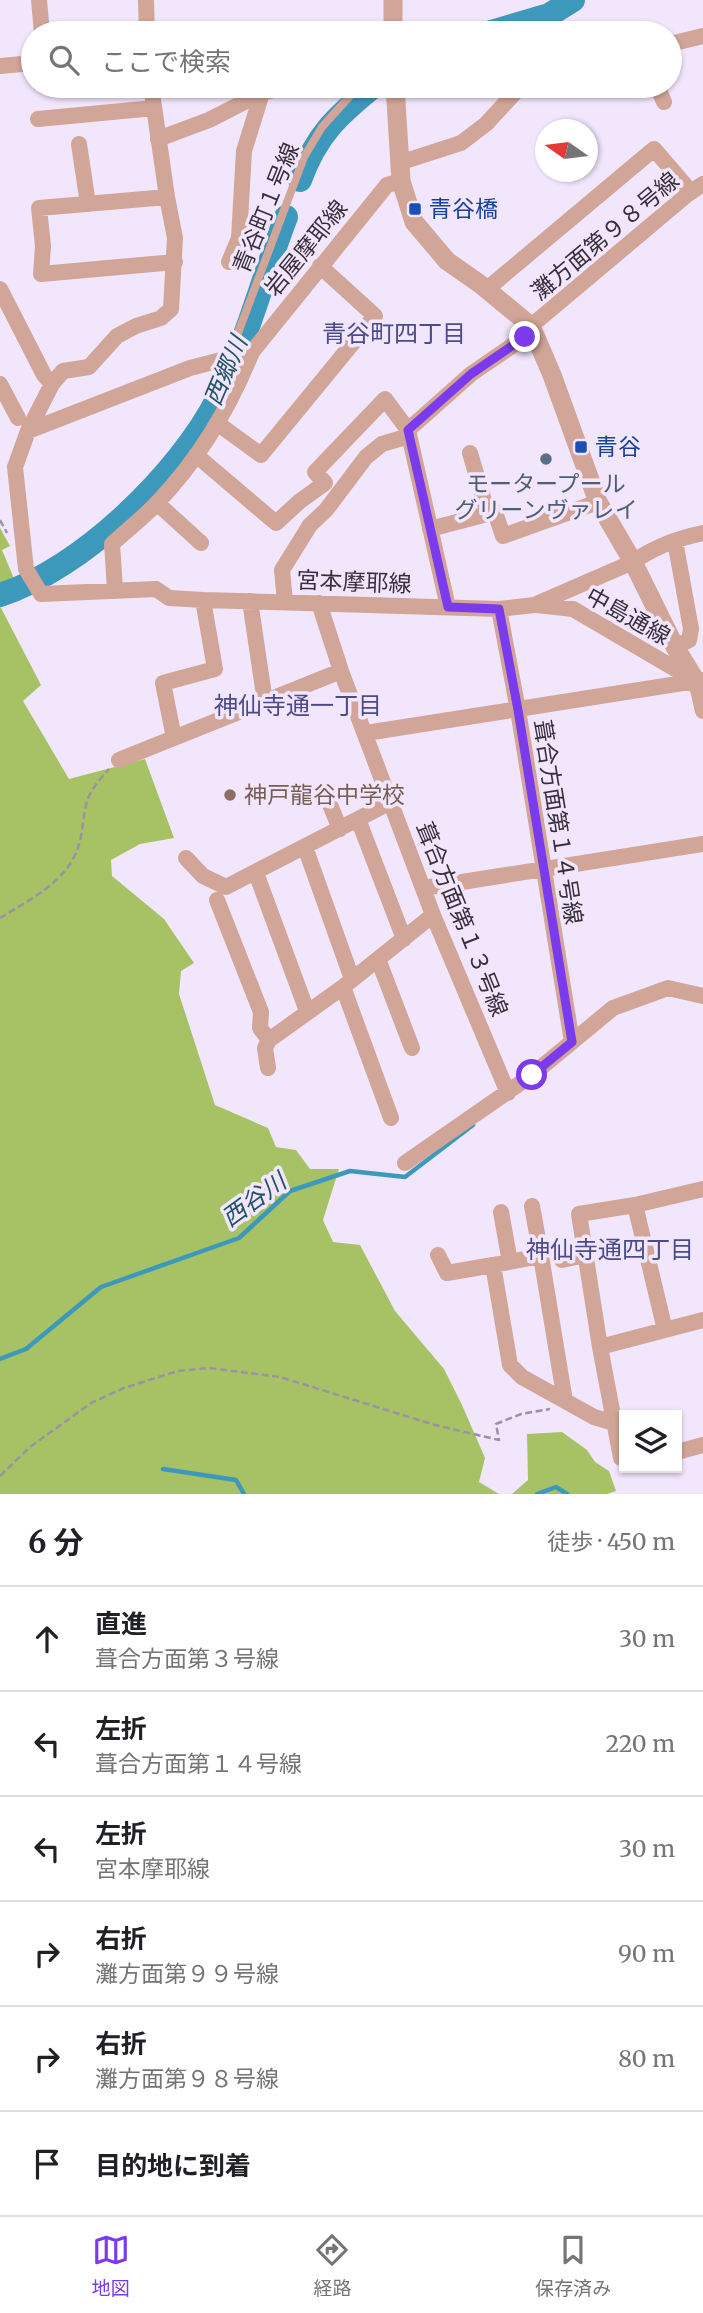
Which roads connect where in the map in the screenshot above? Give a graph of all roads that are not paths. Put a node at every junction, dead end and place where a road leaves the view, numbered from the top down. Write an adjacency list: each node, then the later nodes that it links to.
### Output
1 (39, 0): 4 (street)
2 (146, 0): 5 (street)
3 (393, 0): 6 (street)
4 (41, 21)
5 (146, 21)
6 (393, 21)
7 (703, 36): 8 (street)
8 (682, 41)
9 (21, 64): 10 (street)
10 (0, 66)
11 (153, 98): 19 (street)
12 (252, 98): 21 (street)
13 (260, 98): 28 (street)
14 (348, 98): 34 (lane, 青谷町１号線)
15 (396, 98): 23 (street)
16 (510, 98): 23 (street, 岩屋摩耶線)
17 (662, 98): 18 (street)
18 (664, 102)
19 (154, 108): 20 (street); 21 (street)
20 (38, 120)
21 (158, 139): 25 (street)
22 (79, 144): 26 (street)
23 (400, 172): 29 (street, 岩屋摩耶線); 31 (street)
24 (697, 188): 31 (street); 32 (street, 灘方面第９８号線)
25 (167, 197): 26 (street); 27 (street)
26 (88, 204): 27 (street)
27 (175, 262): 36 (street)
28 (229, 262)
29 (320, 266): 33 (street, 岩屋摩耶線); 38 (street)
30 (0, 289): 36 (street)
31 (487, 289): 32 (street)
32 (531, 326): 40 (street, 灘方面第９８号線); 43 (street)
33 (250, 352): 34 (street); 38 (street, 岩屋摩耶線)
34 (229, 357): 39 (street)
35 (0, 384): 37 (street)
36 (52, 384): 39 (street)
37 (18, 418)
38 (217, 423): 42 (street, 岩屋摩耶線)
39 (28, 431): 51 (street, 宮本摩耶線)
40 (408, 433): 42 (street); 46 (street); 54 (street, 灘方面第９８号線)
41 (470, 453): 45 (street)
42 (197, 455): 44 (street, 岩屋摩耶線)
43 (598, 502): 45 (street); 50 (street)
44 (157, 503): 49 (street); 51 (street, 岩屋摩耶線)
45 (488, 514): 46 (street)
46 (430, 529): 57 (street)
47 (703, 533): 48 (street, 宮本摩耶線)
48 (675, 541): 50 (street, 宮本摩耶線); 59 (street)
49 (201, 543)
50 (634, 562): 56 (street, 宮本摩耶線); 59 (street)
51 (115, 589): 52 (street, 宮本摩耶線)
52 (203, 600): 53 (street, 宮本摩耶線); 66 (street)
53 (250, 601): 54 (street, 宮本摩耶線); 62 (street)
54 (285, 602): 55 (street, 宮本摩耶線)
55 (319, 603): 57 (street, 宮本摩耶線); 60 (street, 葺合方面第１３号線)
56 (534, 605): 58 (street, 宮本摩耶線); 61 (street, 中島通線)
57 (448, 607): 58 (street, 宮本摩耶線)
58 (499, 609): 63 (street, 葺合方面第１４号線)
59 (675, 647): 61 (street)
60 (341, 671): 62 (street); 65 (street, 葺合方面第１３号線)
61 (701, 683): 63 (street); 64 (street)
62 (265, 702): 66 (street)
63 (518, 710): 65 (street); 75 (street, 葺合方面第１４号線)
64 (703, 711)
65 (366, 733): 69 (street, 葺合方面第１３号線)
66 (174, 738): 67 (street)
67 (119, 760)
68 (326, 795): 71 (street)
69 (391, 802): 70 (street); 77 (street, 葺合方面第１３号線)
70 (358, 819): 71 (street); 80 (street)
71 (340, 829): 73 (street)
72 (703, 844): 75 (street)
73 (305, 847): 76 (street); 82 (street)
74 (186, 858): 76 (street)
75 (542, 869): 77 (street); 86 (street, 葺合方面第１４号線)
76 (256, 873): 84 (street)
77 (424, 888): 79 (street, 葺合方面第１３号線)
78 (217, 900): 85 (street)
79 (433, 915): 80 (street); 89 (street, 葺合方面第１３号線)
80 (404, 939): 81 (street)
81 (378, 959): 82 (street); 87 (street)
82 (347, 983): 84 (street); 90 (street)
83 (703, 996): 86 (street)
84 (307, 1011): 85 (street)
85 (269, 1040): 88 (street)
86 (572, 1042): 89 (street)
87 (412, 1048)
88 (268, 1068)
89 (508, 1093): 91 (street)
90 (391, 1118)
91 (405, 1163)
92 (702, 1193): 93 (street)
93 (635, 1205): 97 (street); 102 (street)
94 (532, 1206): 98 (street)
95 (501, 1212): 100 (street)
96 (438, 1255): 100 (street)
97 (586, 1255): 99 (street); 103 (street)
98 (541, 1256): 100 (street); 104 (street)
99 (562, 1260)
100 (502, 1264): 104 (street)
101 (703, 1320): 102 (street)
102 (665, 1330): 103 (street)
103 (600, 1347): 105 (street)
104 (565, 1401): 105 (street)
105 (614, 1423): 107 (street)
106 (703, 1445): 108 (street)
107 (619, 1448)
108 (682, 1451)

